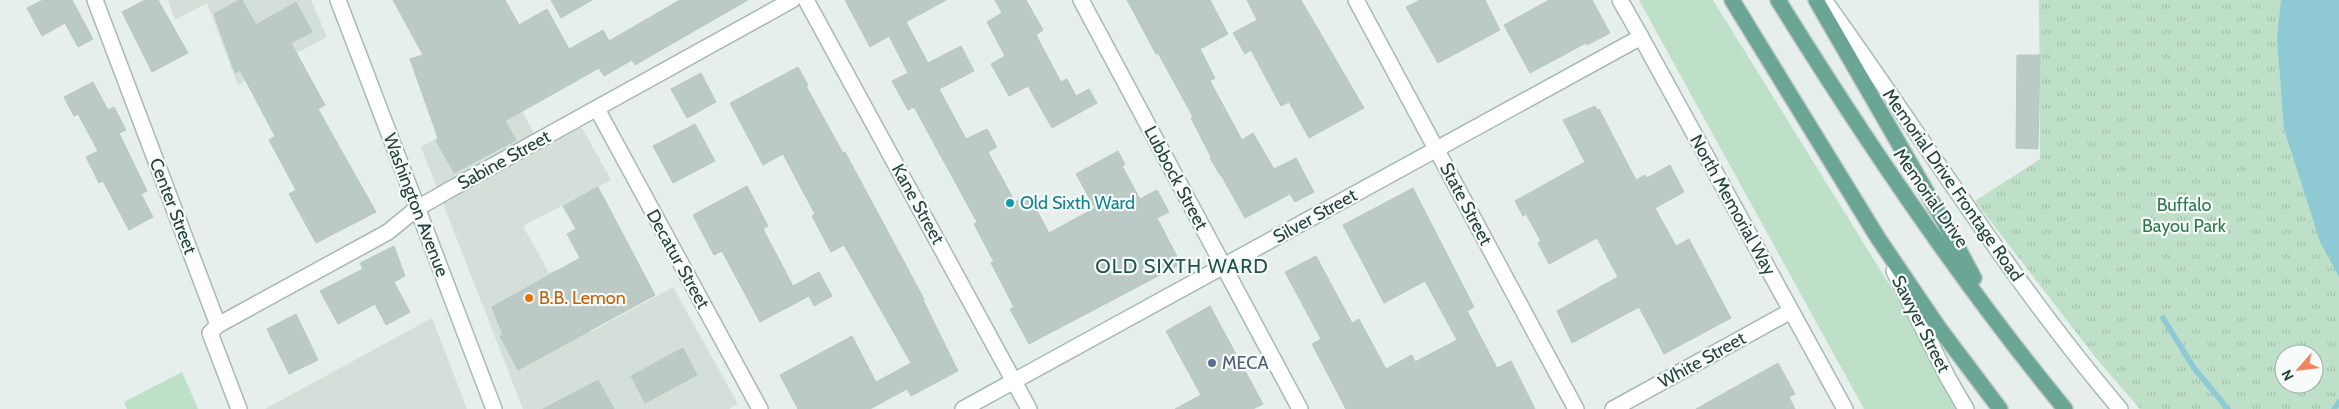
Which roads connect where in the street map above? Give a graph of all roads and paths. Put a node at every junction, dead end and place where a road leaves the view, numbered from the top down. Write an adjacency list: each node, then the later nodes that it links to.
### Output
1 (95, 0): 19 (street, Center Street)
2 (338, 0): 15 (street, Washington Avenue)
3 (792, 0): 13 (street, Sabine Street)
4 (806, 0): 21 (street, Kane Street)
5 (1081, 0): 17 (street, Lubbock Street)
6 (1356, 0): 14 (street, State Street)
7 (1620, 0): 12 (street, North Memorial Way)
8 (1732, 0): 16 (main road)
9 (1778, 0): 20 (main road, Memorial Drive)
10 (1816, 0): 20 (main road)
11 (1824, 0): 34 (street, Memorial Drive Frontage Road)
12 (1640, 37): 14 (street, Silver Street); 18 (street, North Memorial Way)
13 (597, 109): 15 (street, Sabine Street); 24 (street, Decatur Street)
14 (1436, 149): 17 (street, Silver Street); 28 (street, State Street)
15 (416, 209): 19 (street, Sabine Street); 23 (street, Washington Avenue)
16 (1878, 238): 31 (street, Sawyer Street); 32 (main road)
17 (1223, 266): 21 (street, Silver Street); 27 (street, Lubbock Street)
18 (1791, 311): 29 (street, White Street); 30 (street, North Memorial Way)
19 (218, 325): 22 (street, Center Street)
20 (2002, 331): 33 (main road, Memorial Drive)
21 (1014, 381): 25 (street, Silver Street); 26 (street, Kane Street)
22 (239, 409)
23 (494, 409)
24 (760, 409)
25 (963, 409)
26 (1030, 409)
27 (1300, 409)
28 (1576, 409)
29 (1612, 409)
30 (1846, 409)
31 (1966, 409)
32 (2000, 409)
33 (2066, 409)
34 (2120, 409)

